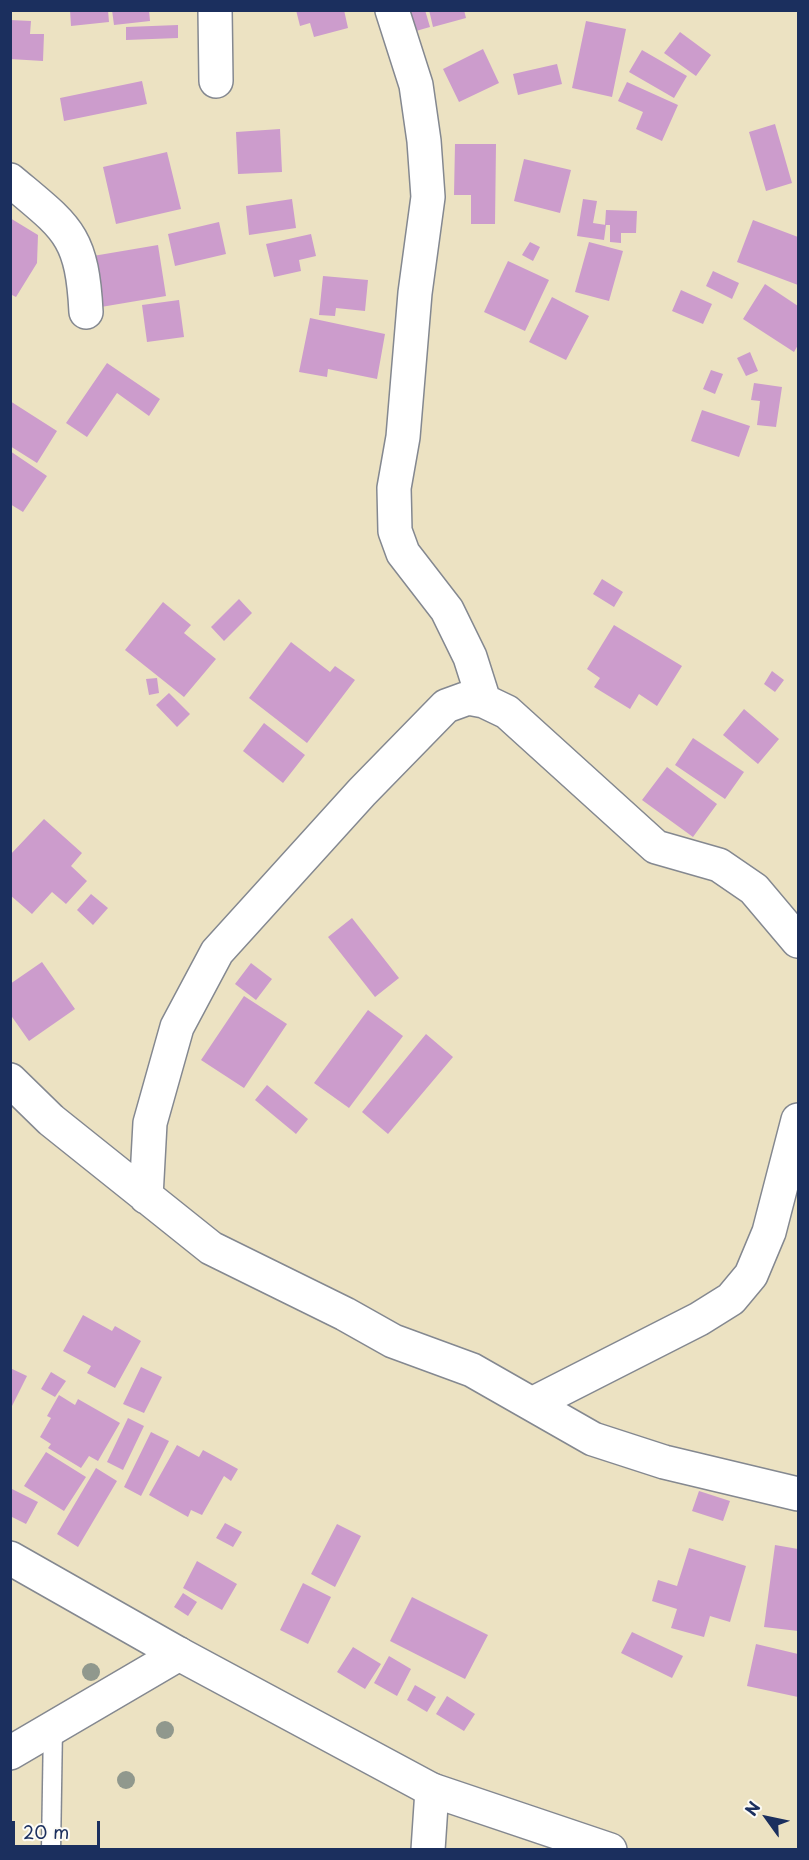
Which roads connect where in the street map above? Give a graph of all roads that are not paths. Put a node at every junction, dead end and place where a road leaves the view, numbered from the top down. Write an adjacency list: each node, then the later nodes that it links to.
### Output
1 (215, 10): 3 (street)
2 (392, 10): 6 (street)
3 (216, 81)
4 (10, 180): 5 (street)
5 (86, 312)
6 (484, 700): 7 (street); 10 (street)
7 (798, 941)
8 (10, 1080): 10 (street)
9 (798, 1120): 11 (street)
10 (146, 1197): 11 (street)
11 (532, 1404): 12 (street)
12 (798, 1494)
13 (10, 1558): 14 (street)
14 (179, 1654): 15 (street); 17 (street)
15 (53, 1726): 16 (street); 18 (lane)
16 (10, 1753)
17 (432, 1790): 19 (street); 20 (street)
18 (51, 1850)
19 (428, 1850)
20 (610, 1850)

